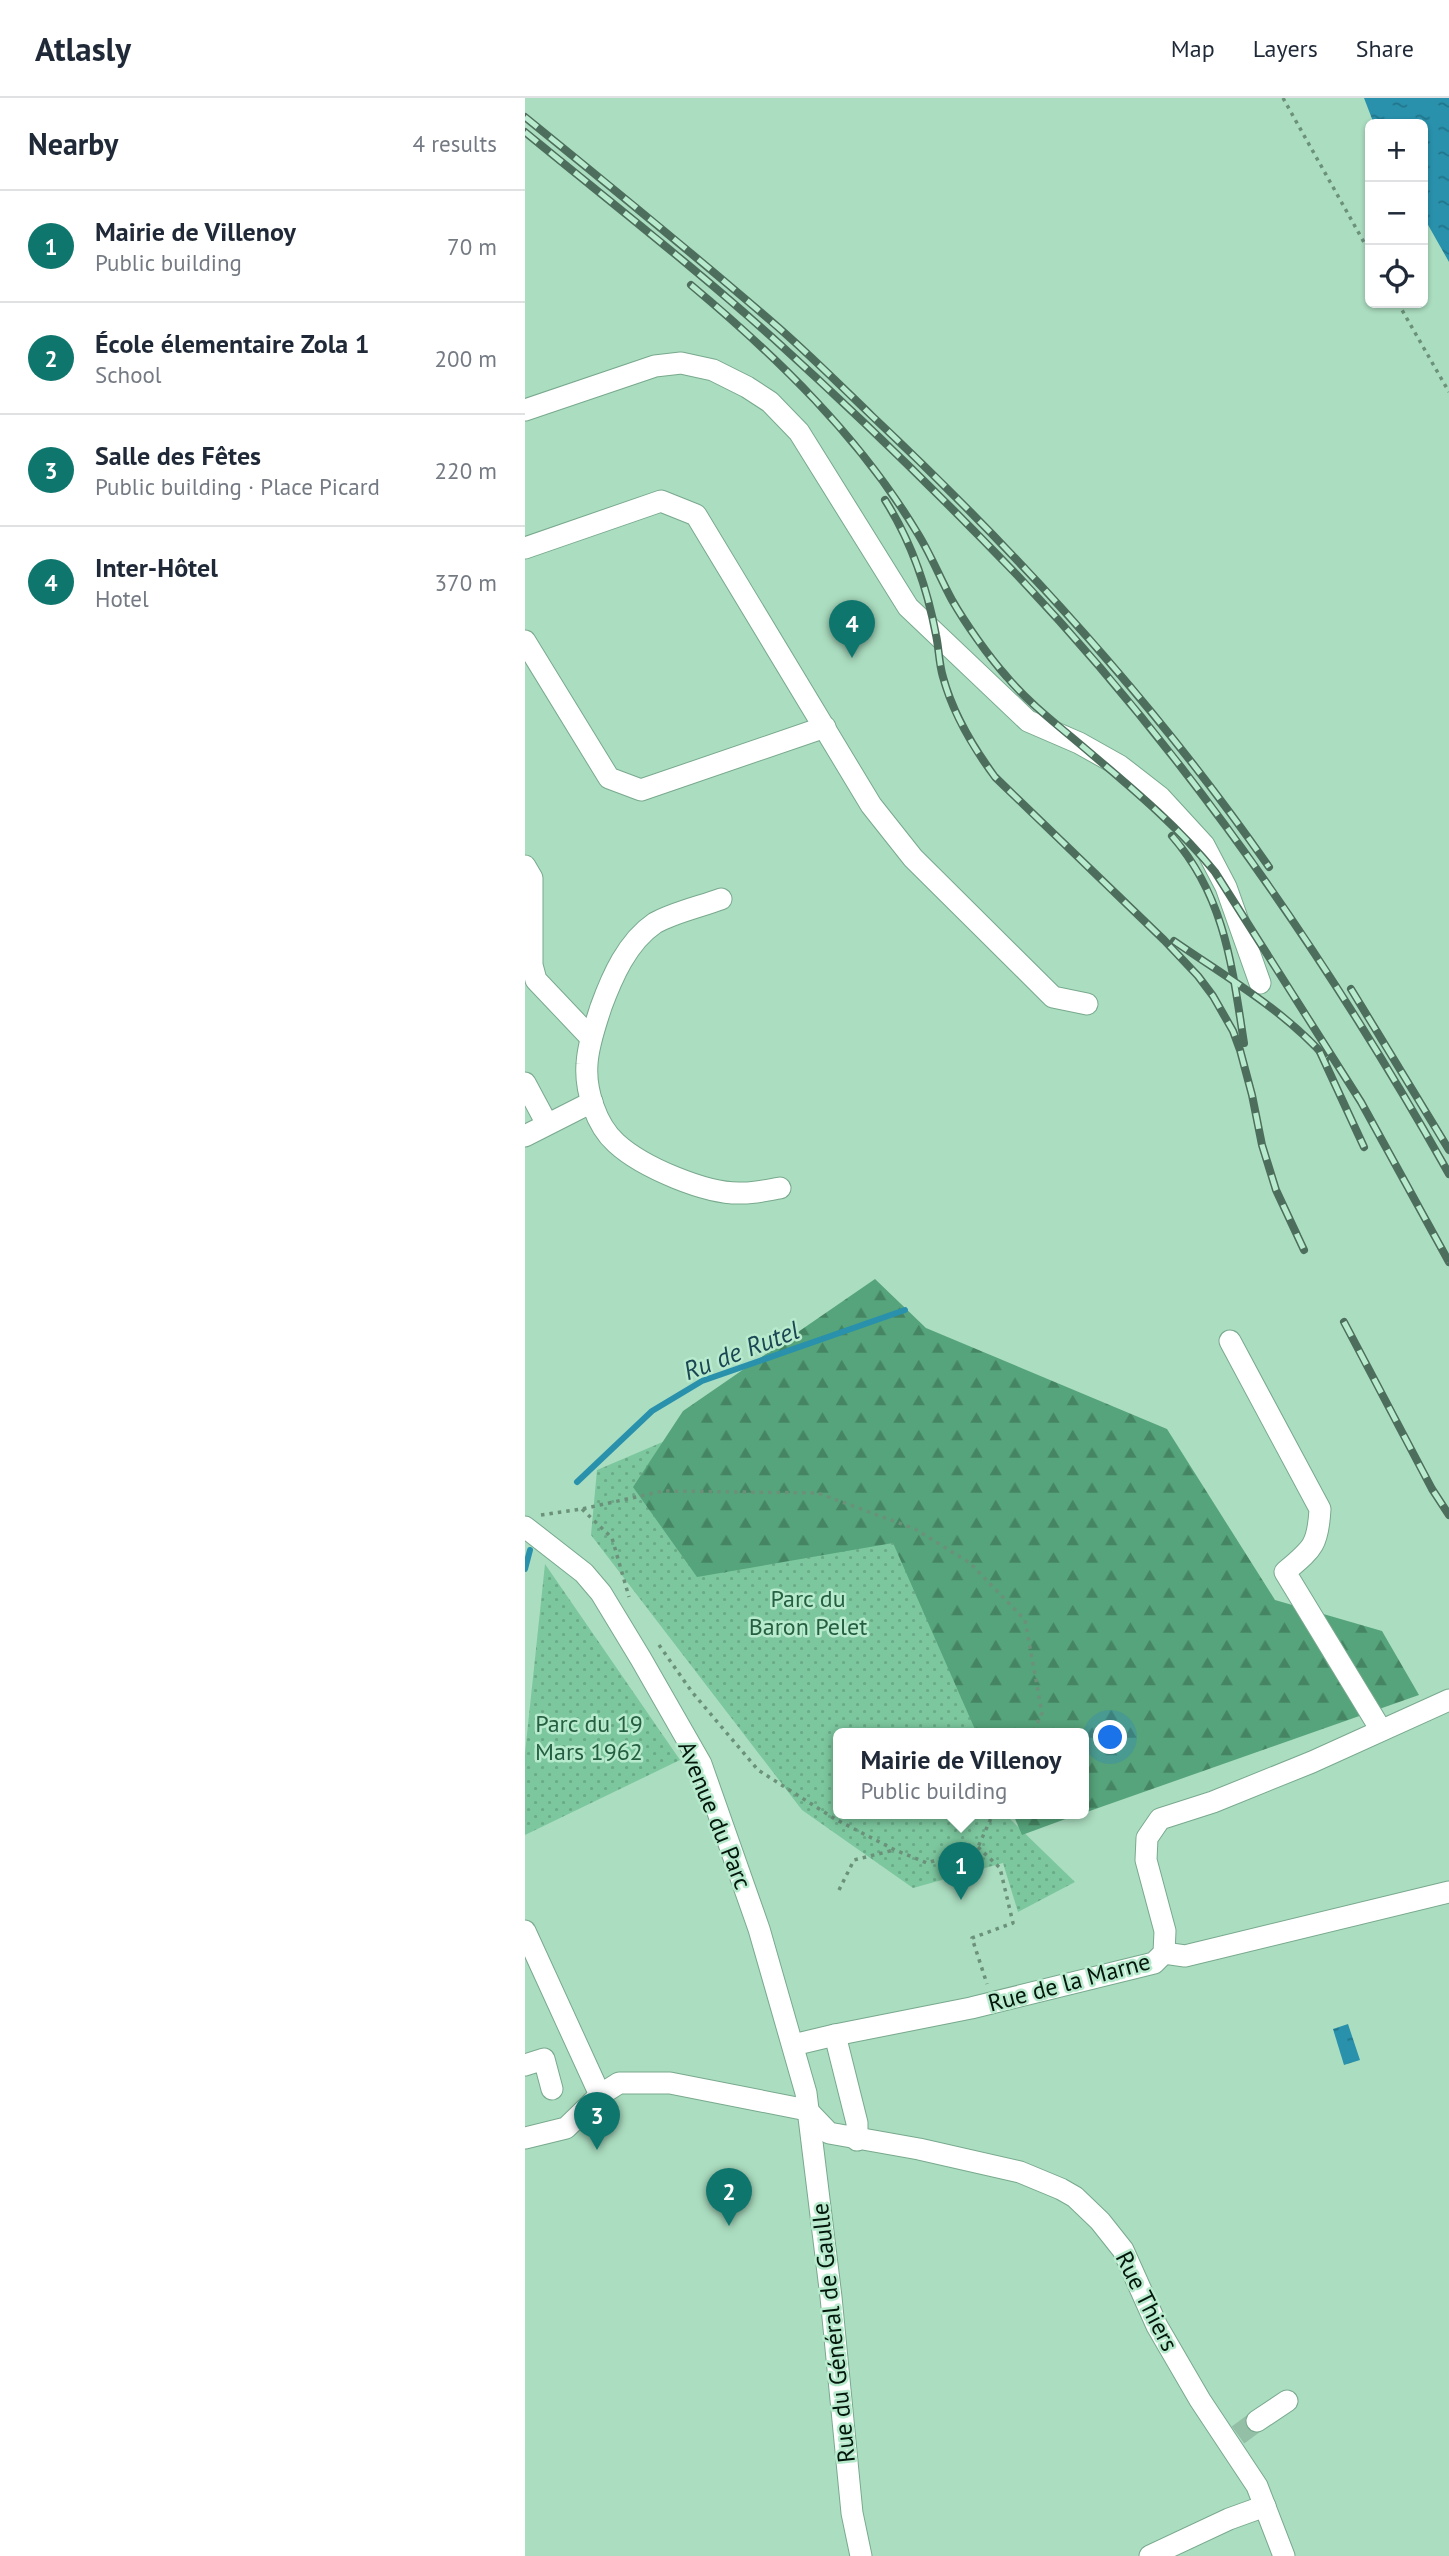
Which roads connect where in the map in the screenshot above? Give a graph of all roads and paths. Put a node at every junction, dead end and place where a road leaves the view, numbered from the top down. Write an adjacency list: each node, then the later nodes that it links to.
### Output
1 (1283, 98): 2 (path)
2 (1366, 245)
3 (1401, 308): 4 (path)
4 (1449, 393)
5 (525, 410): 11 (street)
6 (525, 548): 8 (street)
7 (525, 640): 8 (street)
8 (825, 727): 12 (street)
9 (525, 866): 13 (street)
10 (720, 899): 13 (street)
11 (1260, 983)
12 (1087, 1004)
13 (591, 1038): 15 (street)
14 (525, 1083): 16 (street)
15 (592, 1102): 16 (street); 18 (street)
16 (547, 1124): 17 (street)
17 (525, 1136)
18 (780, 1188)
19 (1230, 1341): 26 (street)
20 (582, 1509): 21 (path); 22 (path); 25 (path)
21 (529, 1521): 38 (street, Avenue du Parc)
22 (632, 1607)
23 (655, 1639): 27 (path)
24 (1441, 1704): 26 (street, Rue de la Marne)
25 (1035, 1728)
26 (1381, 1730): 35 (street, Rue de la Marne)
27 (833, 1818)
28 (835, 1819): 31 (path)
29 (991, 1819): 30 (path)
30 (978, 1847): 31 (path); 36 (path)
31 (895, 1850): 32 (path)
32 (839, 1890)
33 (1449, 1892): 35 (street)
34 (525, 1931): 41 (street)
35 (1164, 1953): 36 (street, Rue de la Marne)
36 (993, 2003): 37 (street, Rue de la Marne)
37 (835, 2035): 38 (street, Rue de la Marne); 44 (street)
38 (793, 2045): 42 (street, Avenue du Parc)
39 (525, 2065): 40 (street)
40 (552, 2089)
41 (593, 2101): 42 (street); 43 (street)
42 (807, 2110): 44 (street, Rue Thiers); 48 (street, Rue du Général de Gaulle)
43 (525, 2138)
44 (857, 2140): 47 (street, Rue Thiers)
45 (1287, 2401): 46 (street)
46 (1257, 2421)
47 (1265, 2506): 49 (street); 50 (street, Rue Thiers)
48 (861, 2556)
49 (1150, 2556)
50 (1284, 2556)

